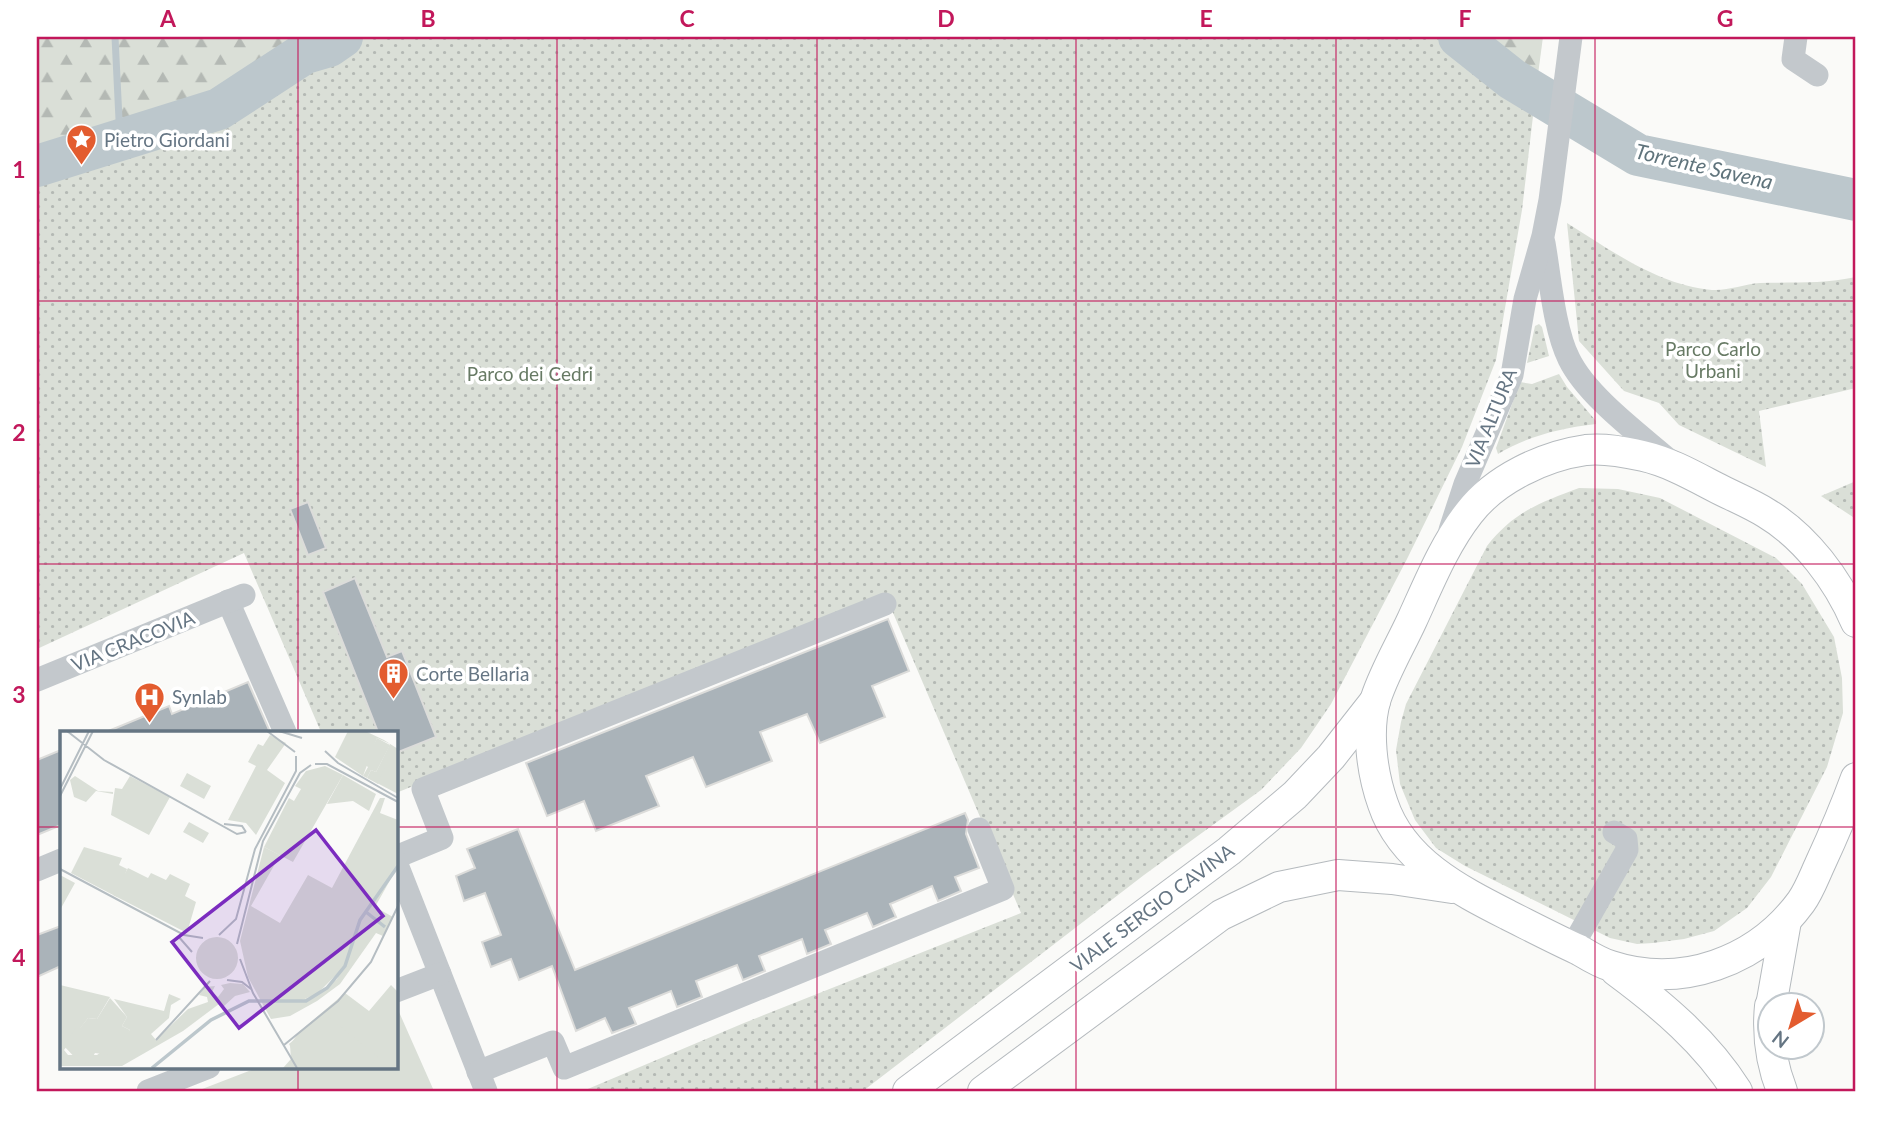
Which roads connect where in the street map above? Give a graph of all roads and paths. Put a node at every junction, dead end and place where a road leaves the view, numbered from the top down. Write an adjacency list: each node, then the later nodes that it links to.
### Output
1 (1571, 37): 4 (street, VIA ALTURA)
2 (1796, 37): 3 (street)
3 (1816, 75)
4 (1543, 236): 5 (street, VIA ALTURA); 6 (street, VIA ALTURA)
5 (1678, 468): 6 (main road); 7 (main road)
6 (1441, 556): 11 (main road)
7 (1842, 574): 9 (main road)
8 (885, 604): 17 (street)
9 (1856, 622)
10 (37, 680): 12 (street, VIA CRACOVIA)
11 (1375, 701): 20 (main road); 31 (main road, VIALE SERGIO CAVINA)
12 (284, 731)
13 (1856, 778): 21 (main road)
14 (979, 829): 29 (street)
15 (1614, 832): 22 (street)
16 (60, 860): 19 (street)
17 (397, 860)
18 (397, 863): 24 (street)
19 (37, 870)
20 (1457, 888): 22 (main road); 32 (main road)
21 (1786, 921): 23 (main road); 26 (main road)
22 (1572, 947): 23 (main road)
23 (1610, 966): 33 (main road)
24 (440, 974): 25 (street); 29 (street)
25 (397, 991)
26 (1773, 992)
27 (1772, 1062): 34 (main road)
28 (206, 1068): 30 (street)
29 (482, 1081)
30 (148, 1091)
31 (908, 1091)
32 (983, 1091)
33 (1737, 1091)
34 (1782, 1091)

